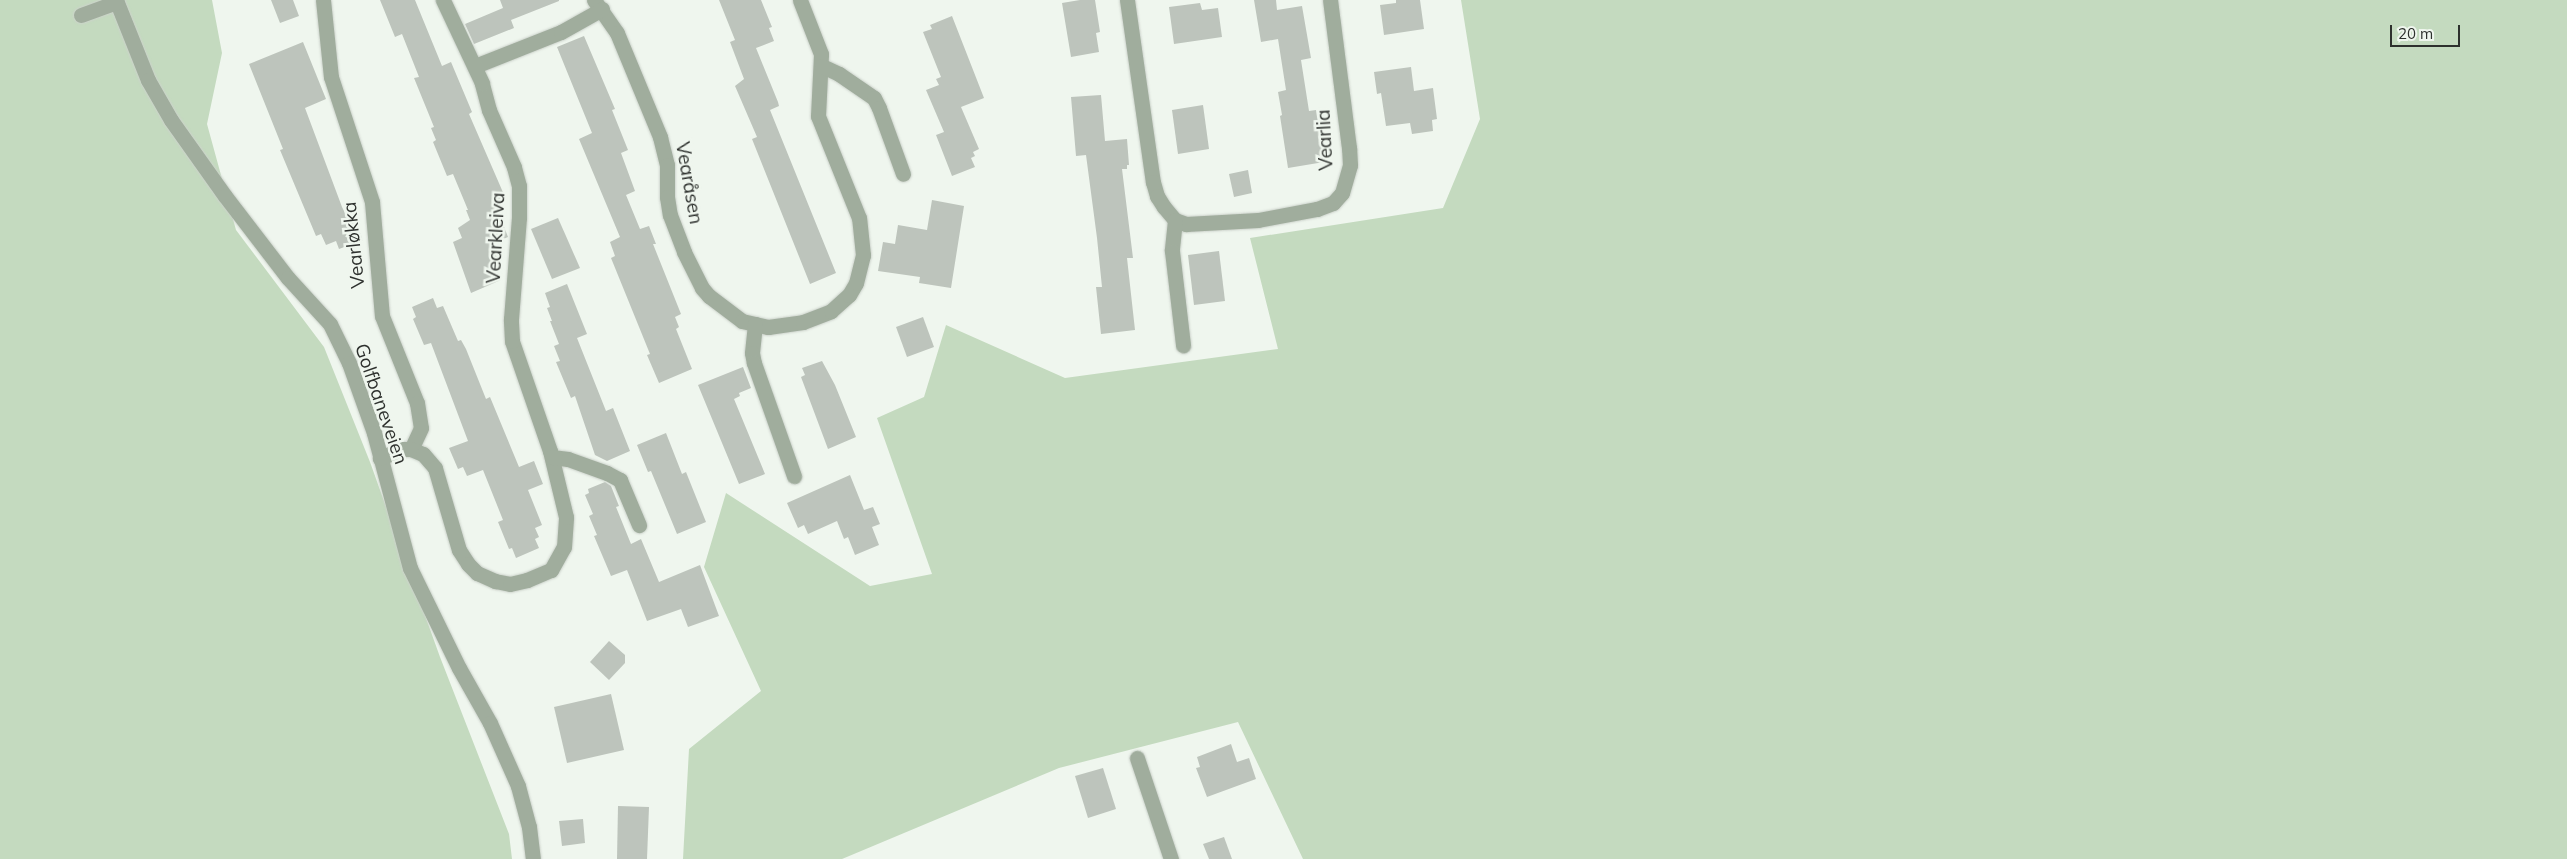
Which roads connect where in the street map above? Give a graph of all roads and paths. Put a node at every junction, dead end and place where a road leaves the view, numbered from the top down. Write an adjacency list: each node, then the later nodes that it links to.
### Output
1 (323, 0): 15 (street, Vearløkka)
2 (443, 0): 9 (street, Vearkleiva)
3 (800, 0): 10 (street, Vearåsen)
4 (1128, 0): 12 (street)
5 (1330, 0): 12 (street, Vearlia)
6 (117, 1): 8 (street); 17 (street, Golfbaneveien)
7 (598, 5): 9 (street); 13 (street, Vearåsen)
8 (81, 15)
9 (475, 66): 16 (street, Vearkleiva)
10 (822, 66): 11 (street); 13 (street, Vearåsen)
11 (903, 174)
12 (1175, 220): 14 (street)
13 (754, 324): 18 (street)
14 (1183, 345)
15 (411, 449): 16 (street, Vearkleiva); 17 (street)
16 (552, 457): 19 (street)
17 (380, 458): 21 (street, Golfbaneveien)
18 (794, 476)
19 (639, 525)
20 (1137, 758): 22 (street)
21 (533, 859)
22 (1171, 859)

